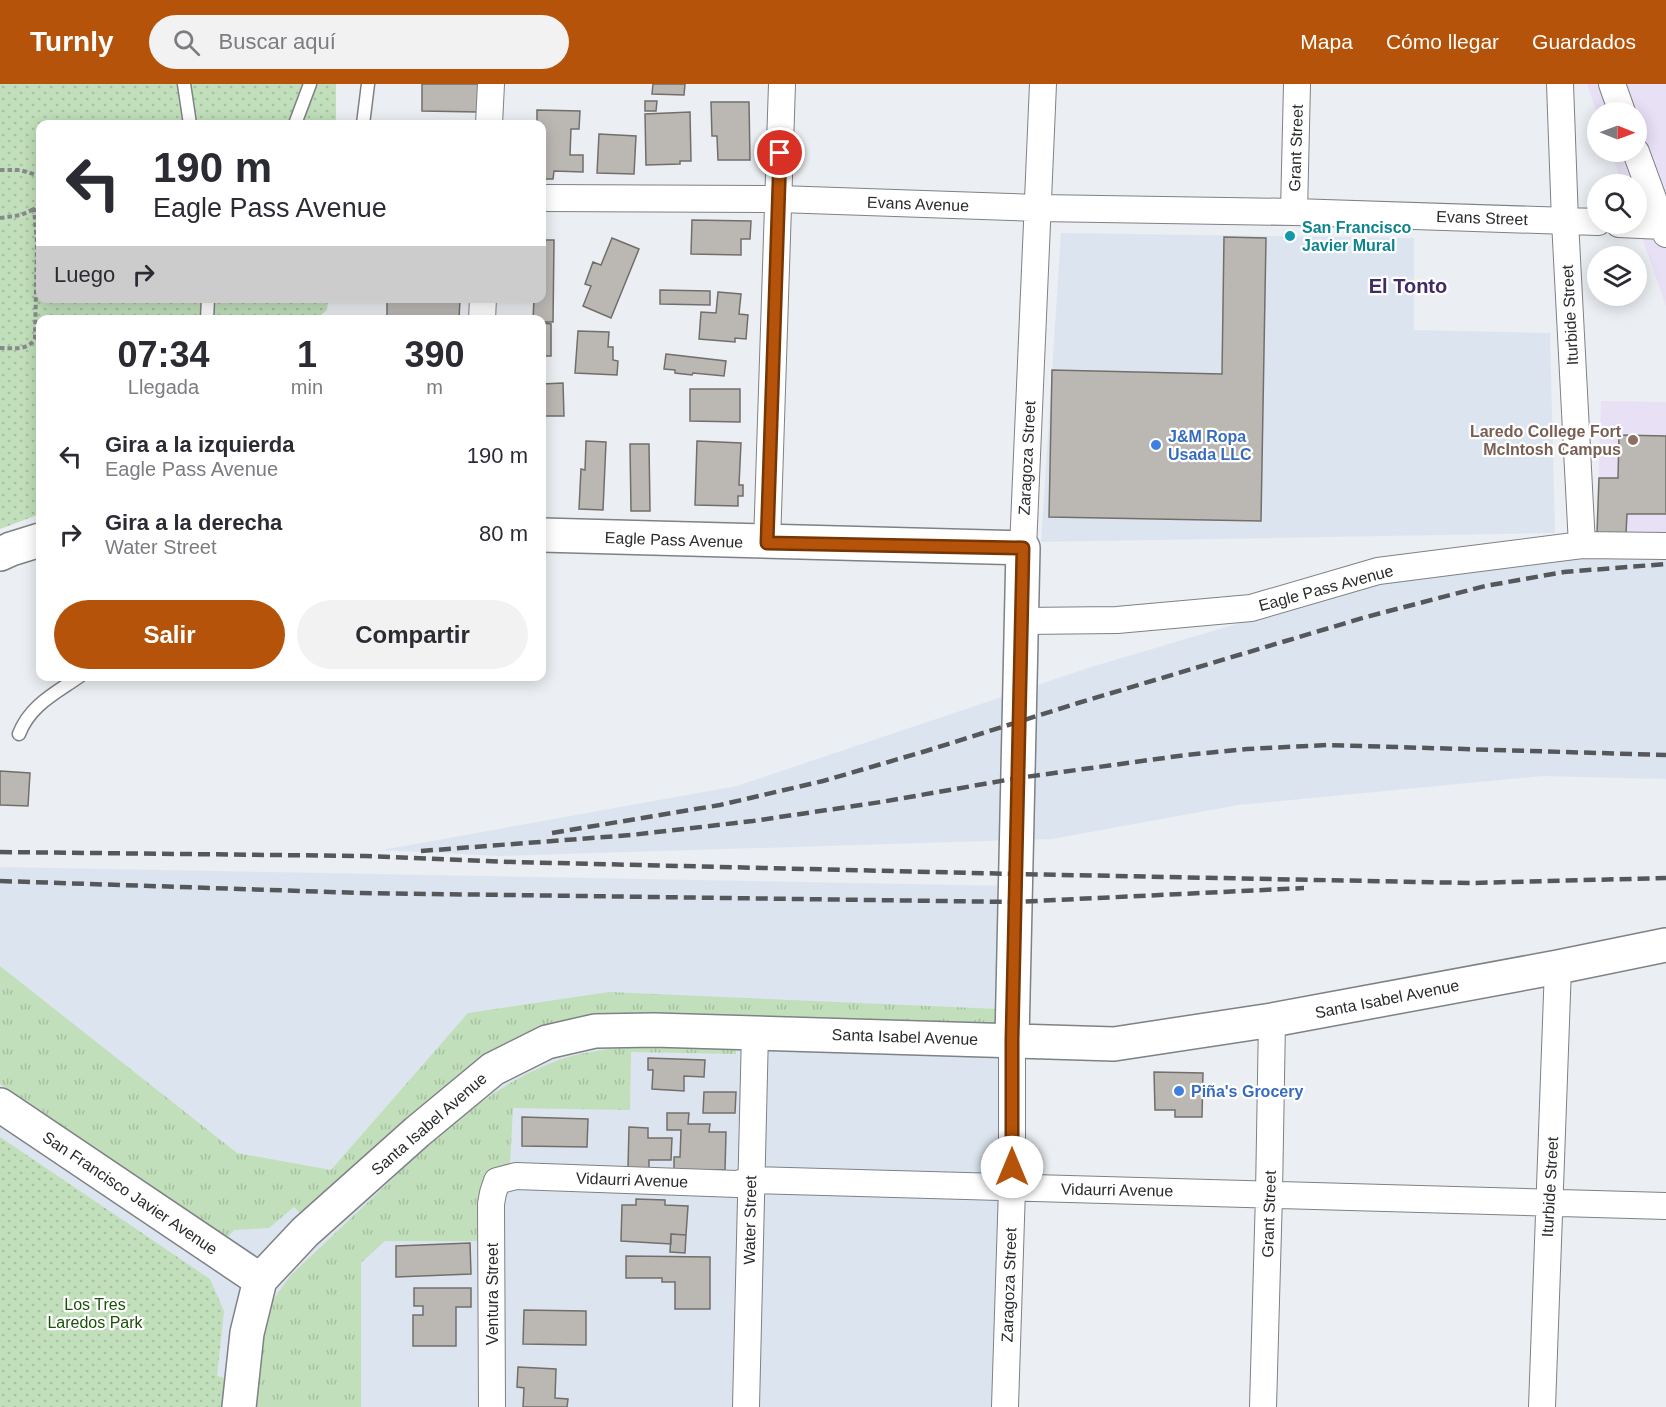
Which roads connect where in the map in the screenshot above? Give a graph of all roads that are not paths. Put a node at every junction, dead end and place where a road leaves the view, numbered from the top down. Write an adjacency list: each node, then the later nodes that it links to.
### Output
1 (184, 84): 11 (lane)
2 (310, 84): 12 (lane)
3 (368, 84): 13 (lane)
4 (491, 84): 14 (street)
5 (782, 84): 17 (street)
6 (1043, 84): 18 (street, Zaragoza Street)
7 (1298, 84): 19 (street, Grant Street)
8 (1560, 84): 20 (street, Iturbide Street)
9 (1612, 84): 10 (street)
10 (1618, 102)
11 (189, 120)
12 (296, 120)
13 (364, 120)
14 (489, 120)
15 (1640, 162): 23 (street)
16 (546, 198): 17 (street, Evans Avenue)
17 (779, 199): 18 (street, Evans Avenue); 26 (street)
18 (1039, 208): 19 (street, Evans Avenue); 29 (street, Zaragoza Street)
19 (1294, 212): 20 (street, Evans Street)
20 (1565, 220): 21 (street, Evans Street); 27 (street, Iturbide Street)
21 (1587, 221)
22 (1647, 228): 23 (street)
23 (1664, 230)
24 (546, 535): 26 (main road, Eagle Pass Avenue)
25 (36, 541): 30 (main road)
26 (767, 543): 29 (main road, Eagle Pass Avenue)
27 (1582, 545): 28 (street, Eagle Pass Avenue); 31 (street, Eagle Pass Avenue)
28 (1666, 546)
29 (1023, 548): 31 (main road, Zaragoza Street)
30 (0, 554)
31 (1022, 621): 38 (main road, Zaragoza Street)
32 (73, 681): 33 (lane)
33 (19, 734)
34 (1666, 945): 35 (main road, Santa Isabel Avenue)
35 (1558, 967): 36 (main road, Santa Isabel Avenue); 44 (street, Iturbide Street)
36 (1272, 1020): 38 (main road, Santa Isabel Avenue); 43 (street, Grant Street)
37 (755, 1032): 38 (main road, Santa Isabel Avenue); 40 (street, Water Street); 46 (main road, Santa Isabel Avenue)
38 (1012, 1040): 42 (street, Zaragoza Street)
39 (0, 1105): 46 (main road, San Francisco Javier Avenue)
40 (751, 1180): 41 (street, Vidaurri Avenue); 42 (street, Vidaurri Avenue); 49 (street, Water Street)
41 (497, 1181): 48 (street, Ventura Street)
42 (1012, 1188): 43 (street, Vidaurri Avenue); 50 (street, Zaragoza Street)
43 (1269, 1194): 44 (street, Vidaurri Avenue); 51 (street, Grant Street)
44 (1550, 1202): 45 (street, Vidaurri Avenue); 52 (street, Iturbide Street)
45 (1666, 1206)
46 (260, 1280): 47 (main road)
47 (240, 1407)
48 (492, 1407)
49 (746, 1407)
50 (1005, 1407)
51 (1263, 1407)
52 (1542, 1407)

